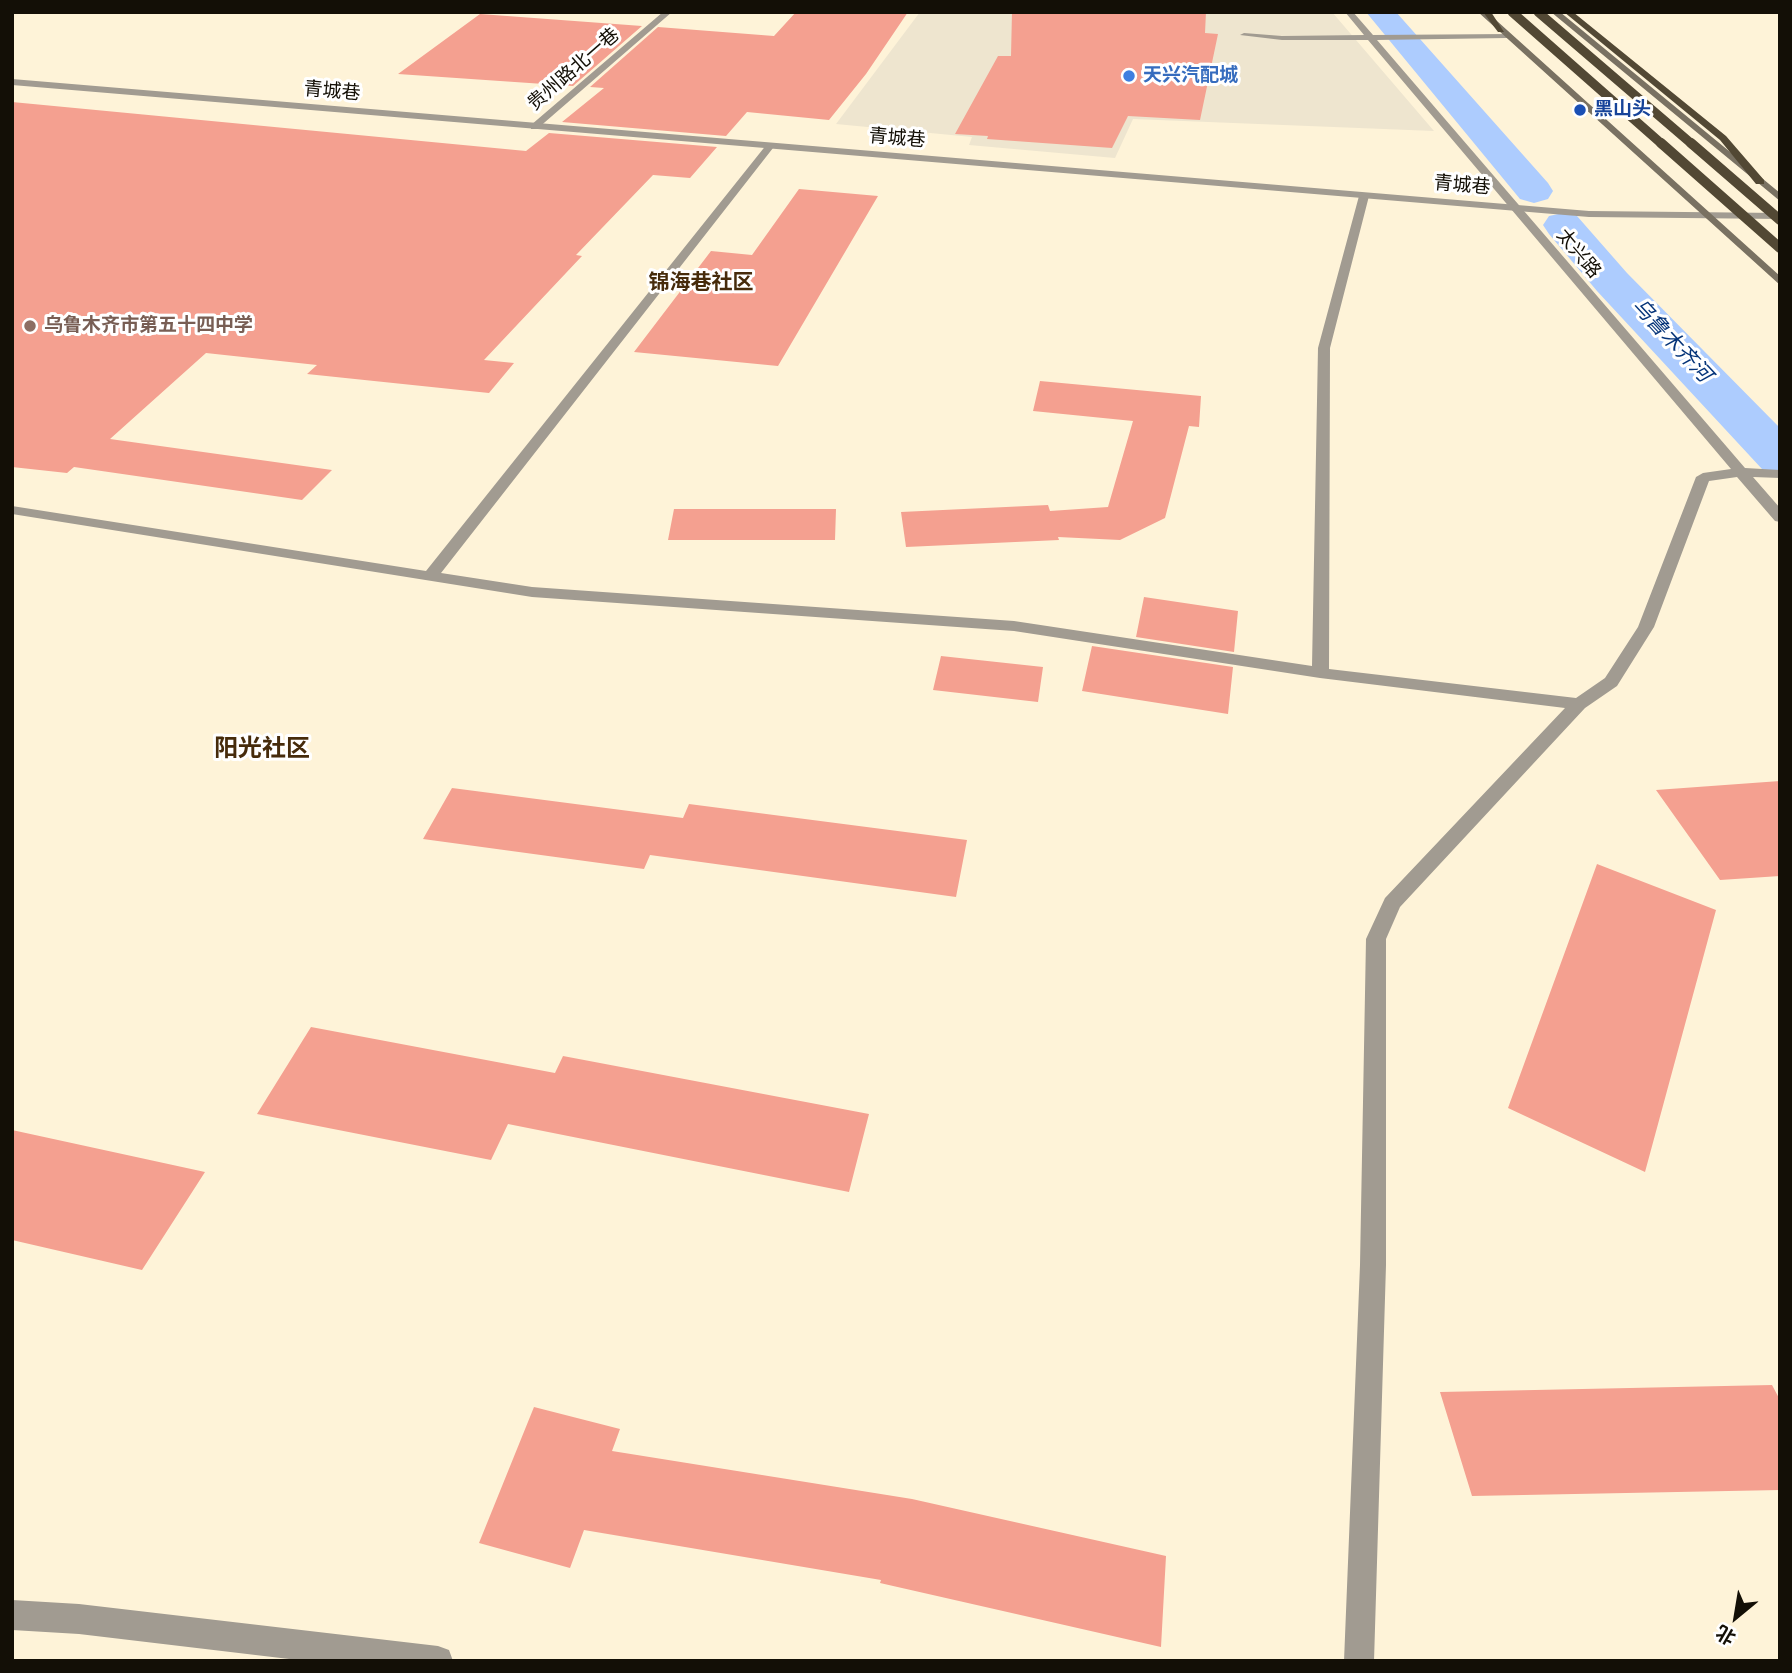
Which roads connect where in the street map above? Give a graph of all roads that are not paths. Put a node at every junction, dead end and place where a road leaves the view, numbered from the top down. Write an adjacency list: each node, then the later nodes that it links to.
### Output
1 (668, 12): 12 (street, 贵州路北一巷)
2 (1349, 12): 10 (street, 太兴路)
3 (1512, 12): 20 (highway, bridge)
4 (1538, 12): 19 (highway, bridge)
5 (1555, 12): 14 (main road)
6 (1569, 12): 14 (highway)
7 (1486, 13): 8 (main road)
8 (1504, 33): 10 (street); 18 (main road)
9 (1244, 35): 10 (street)
10 (1370, 37): 17 (street, 太兴路)
11 (12, 82): 12 (street, 青城巷)
12 (534, 127): 13 (street, 青城巷)
13 (770, 146): 15 (street, 青城巷); 26 (street)
14 (1760, 182): 16 (main road)
15 (1364, 196): 17 (street, 青城巷); 27 (street)
16 (1780, 198)
17 (1516, 208): 18 (street, 青城巷); 22 (street, 太兴路)
18 (1707, 216): 19 (street, 青城巷); 21 (main road)
19 (1780, 218)
20 (1780, 248)
21 (1780, 282)
22 (1741, 472): 23 (street); 25 (street, 太兴路); 28 (street)
23 (1778, 474)
24 (12, 510): 26 (street)
25 (1780, 518)
26 (430, 576): 27 (street)
27 (1320, 673): 28 (street)
28 (1579, 704): 31 (street)
29 (12, 1615): 30 (street)
30 (438, 1661)
31 (1359, 1661)

